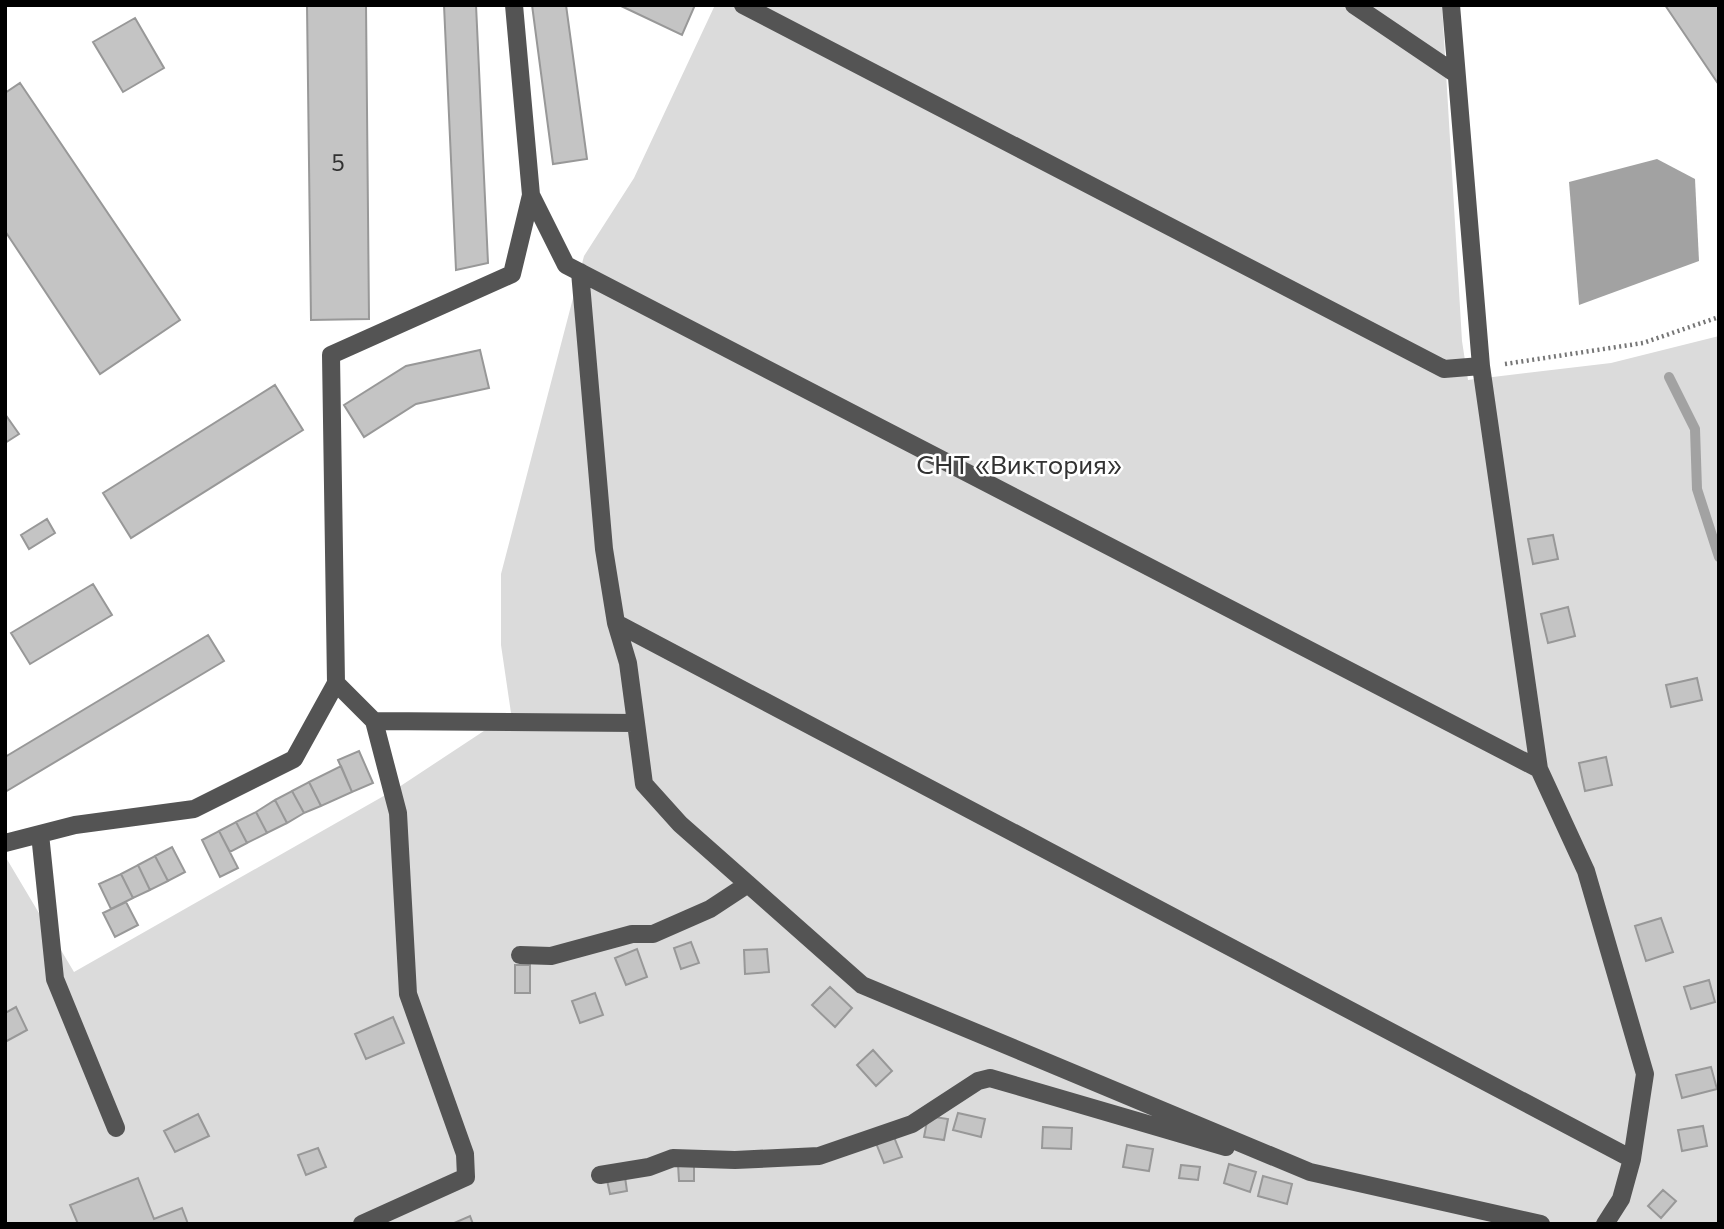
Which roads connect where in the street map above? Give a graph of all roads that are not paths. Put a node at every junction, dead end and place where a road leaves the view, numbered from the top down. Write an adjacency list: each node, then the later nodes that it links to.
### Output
1 (514, 5): 6 (lane)
2 (743, 5): 8 (lane)
3 (1354, 5): 5 (lane)
4 (1451, 5): 5 (lane)
5 (1456, 74): 8 (lane)
6 (531, 195): 7 (lane); 10 (lane)
7 (580, 272): 9 (lane); 13 (lane)
8 (1481, 366): 13 (lane)
9 (616, 623): 12 (lane); 19 (lane)
10 (336, 683): 11 (lane); 14 (lane)
11 (374, 721): 12 (lane); 22 (lane)
12 (636, 723): 16 (lane)
13 (1539, 769): 19 (lane)
14 (40, 834): 15 (lane); 18 (lane)
15 (5, 843)
16 (748, 884): 17 (lane); 20 (lane)
17 (520, 955)
18 (116, 1128)
19 (1632, 1159): 24 (lane)
20 (1310, 1172): 21 (lane); 23 (lane)
21 (600, 1175)
22 (362, 1224)
23 (1541, 1224)
24 (1605, 1224)

